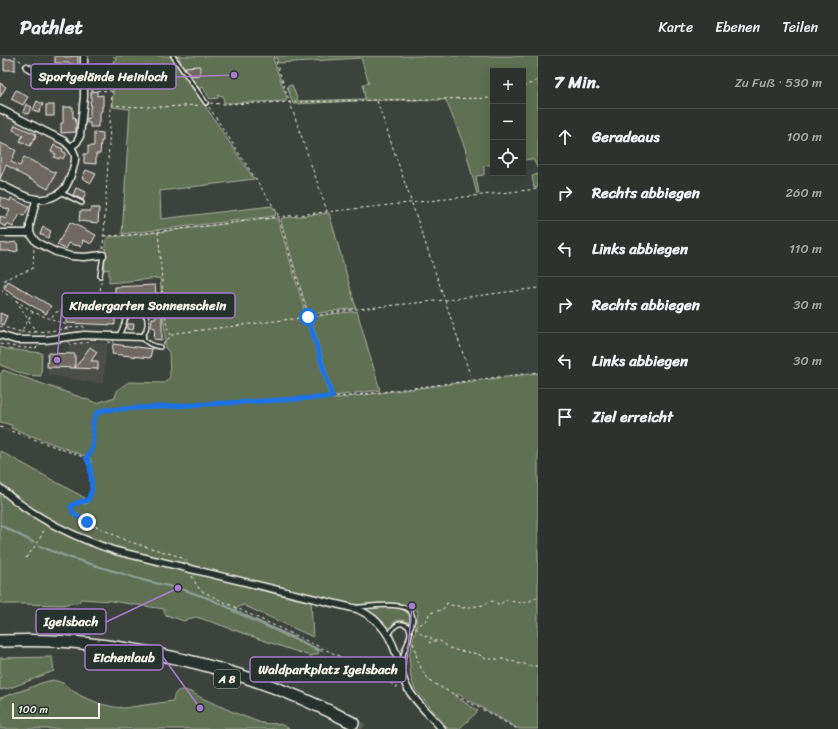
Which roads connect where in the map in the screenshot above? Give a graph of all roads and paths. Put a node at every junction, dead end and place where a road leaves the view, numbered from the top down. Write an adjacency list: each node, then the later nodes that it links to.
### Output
1 (14, 56): 6 (path)
2 (84, 56): 7 (street)
3 (114, 56): 11 (path)
4 (173, 56): 14 (lane)
5 (274, 56): 15 (path)
6 (27, 67): 7 (street)
7 (83, 76): 10 (street)
8 (538, 80): 9 (path)
9 (526, 86)
10 (84, 89): 11 (path); 18 (street)
11 (112, 91): 16 (path)
12 (490, 98): 13 (path)
13 (377, 100): 15 (path); 23 (path)
14 (206, 103): 15 (path); 16 (path); 26 (path)
15 (290, 103): 25 (path)
16 (111, 105): 30 (path)
17 (0, 109): 18 (street)
18 (71, 147): 21 (street)
19 (0, 184): 22 (street)
20 (538, 189): 23 (path)
21 (61, 191): 22 (street); 24 (lane)
22 (36, 200): 28 (street)
23 (412, 202): 25 (path); 41 (path)
24 (82, 203)
25 (327, 211): 26 (path)
26 (279, 217): 27 (path); 47 (path)
27 (157, 231): 30 (path); 35 (path)
28 (30, 233): 29 (street); 31 (street)
29 (0, 234)
30 (104, 236): 32 (path)
31 (36, 242): 32 (street); 40 (path)
32 (103, 255): 33 (lane)
33 (100, 276): 36 (path)
34 (538, 288): 41 (path)
35 (162, 291): 37 (path); 58 (path)
36 (100, 294): 39 (path); 42 (path)
37 (146, 297): 38 (path); 44 (path)
38 (126, 298): 39 (path); 43 (path)
39 (112, 299): 42 (path)
40 (16, 300): 45 (path); 50 (path)
41 (445, 300): 47 (path); 63 (path)
42 (93, 303): 49 (path)
43 (129, 304): 44 (path); 48 (path)
44 (142, 304): 46 (path)
45 (33, 312): 49 (path); 50 (path)
46 (146, 316): 48 (lane); 60 (lane)
47 (308, 317): 58 (path); 64 (path)
48 (126, 318): 57 (lane)
49 (51, 319): 52 (path)
50 (28, 320): 54 (path); 55 (path)
51 (0, 326): 54 (path)
52 (67, 329): 53 (path); 55 (path); 59 (path)
53 (86, 330)
54 (21, 332): 55 (path)
55 (36, 332)
56 (0, 336): 59 (street)
57 (119, 336): 59 (street); 60 (street)
58 (171, 336): 61 (path)
59 (66, 337)
60 (142, 337): 61 (lane)
61 (160, 347)
62 (538, 372): 63 (path)
63 (472, 381): 64 (path)
64 (332, 397): 66 (path)
65 (0, 427): 66 (path)
66 (86, 458): 70 (path)
67 (0, 488): 68 (street)
68 (49, 522): 69 (path); 70 (street)
69 (26, 558)
70 (190, 569): 72 (street); 80 (path)
71 (538, 597): 78 (path)
72 (357, 610): 73 (lane); 74 (street)
73 (410, 629): 74 (lane); 75 (lane)
74 (389, 635): 79 (street)
75 (409, 640): 79 (lane); 83 (path)
76 (0, 642): 81 (highway, A 8)
77 (0, 648): 81 (highway, A 8)
78 (538, 666)
79 (401, 669): 80 (street)
80 (408, 689): 82 (street)
81 (351, 726)
82 (442, 729)
83 (517, 729)

